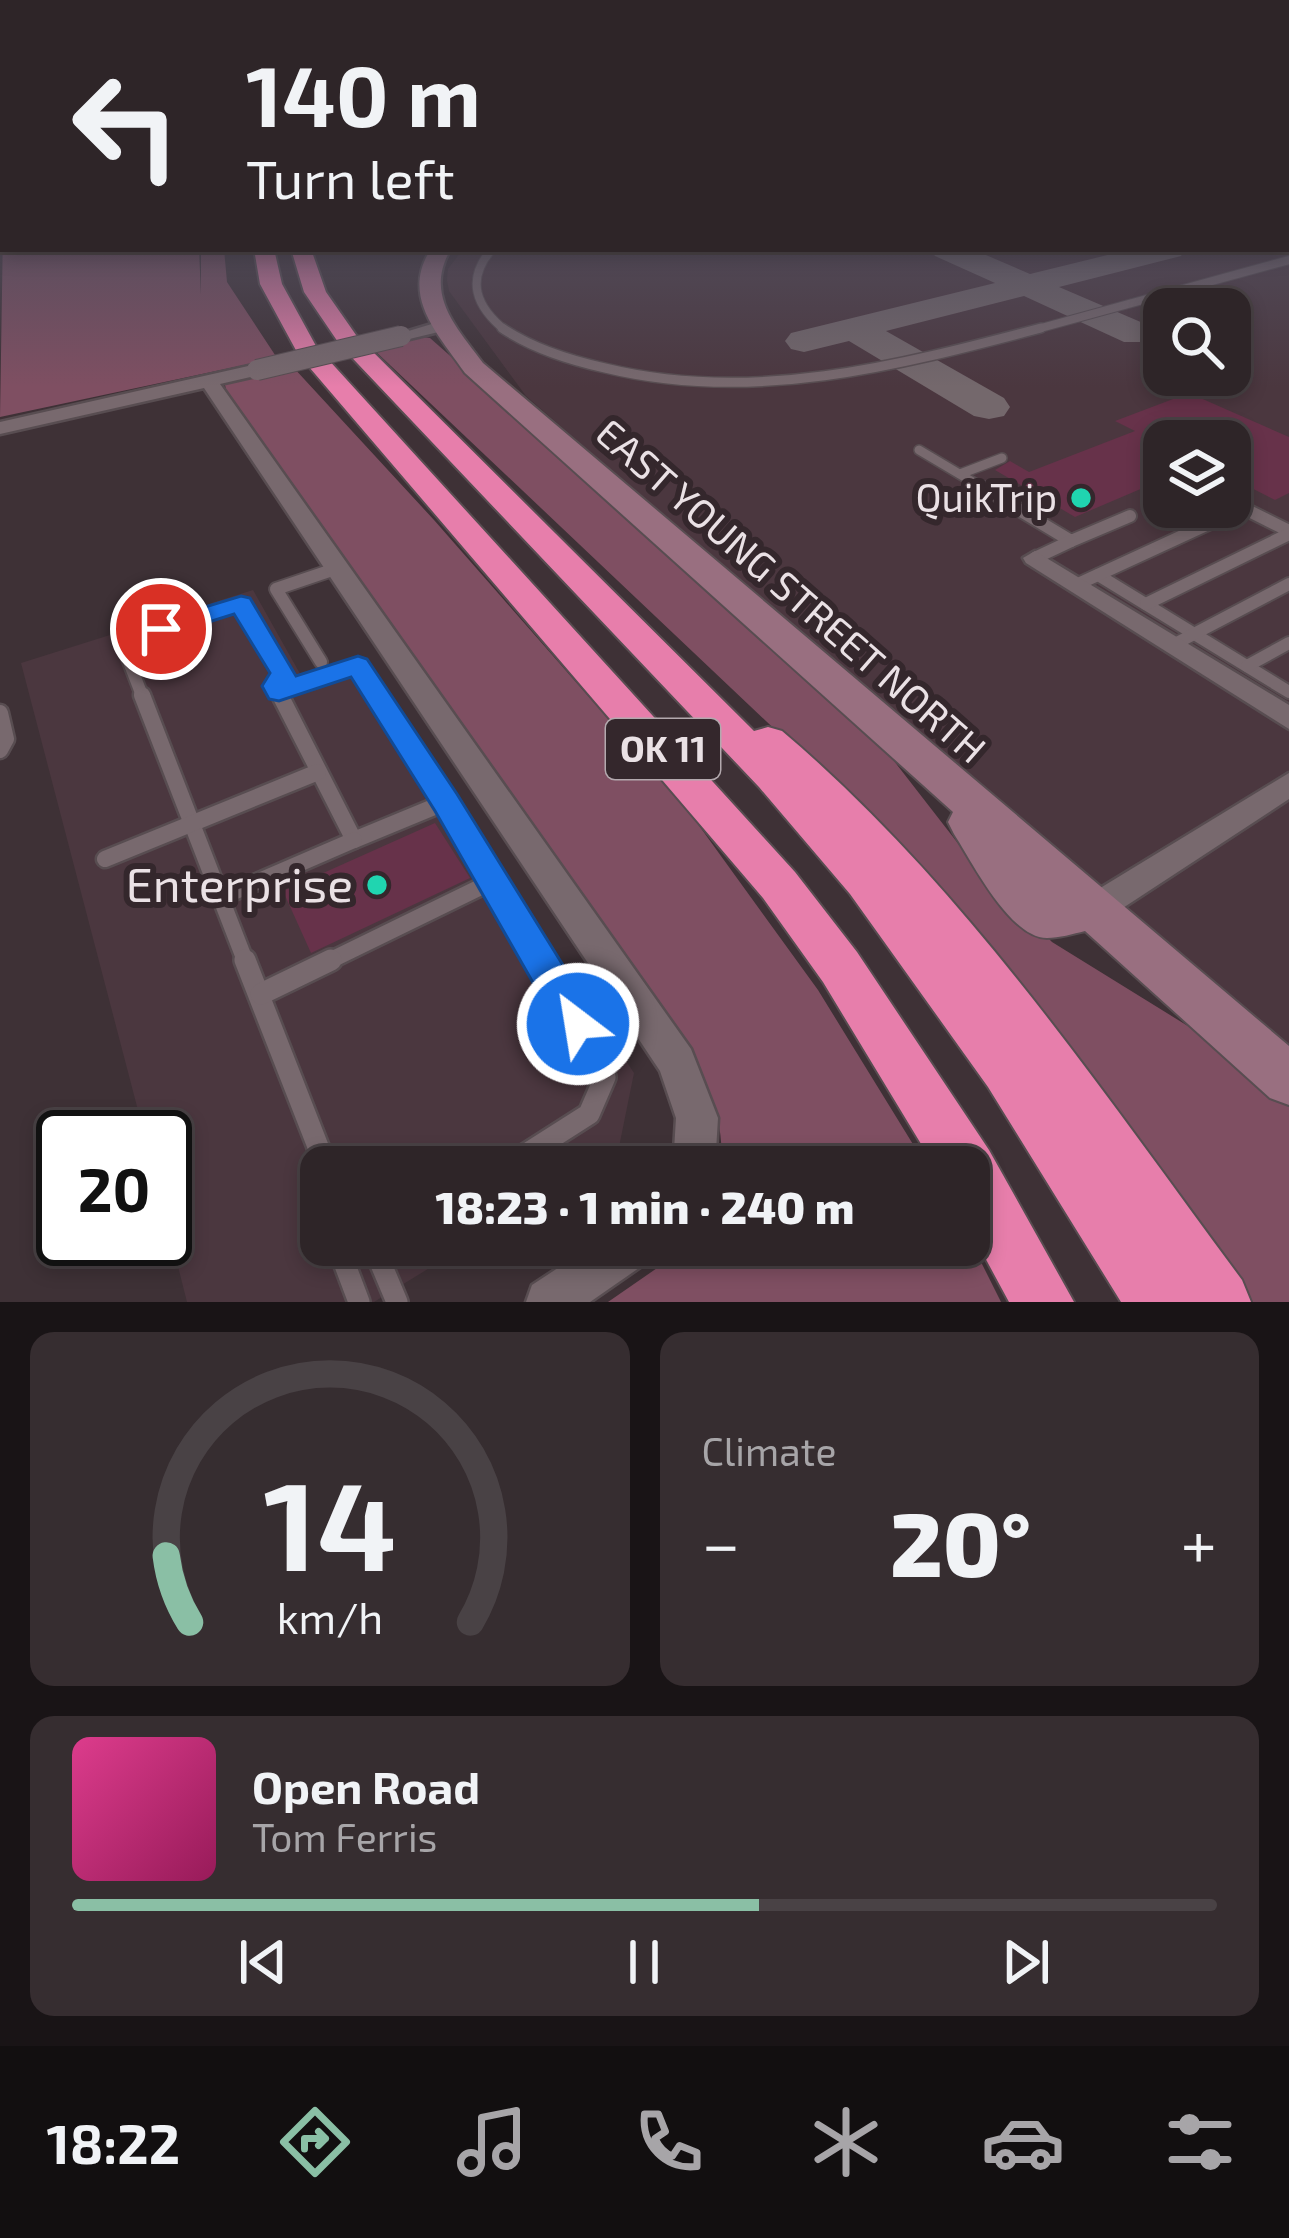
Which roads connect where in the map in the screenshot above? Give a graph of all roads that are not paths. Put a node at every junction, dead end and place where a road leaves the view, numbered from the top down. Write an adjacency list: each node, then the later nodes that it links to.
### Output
1 (246, 265): 8 (highway)
2 (268, 265): 8 (highway, OK 11)
3 (306, 265): 22 (highway, OK 11)
4 (433, 265): 7 (street, EAST YOUNG STREET NORTH)
5 (481, 265): 6 (lane)
6 (1271, 265)
7 (445, 325): 9 (street, bridge); 39 (street, EAST YOUNG STREET NORTH)
8 (306, 349): 45 (highway, OK 11)
9 (208, 381): 10 (street); 18 (street)
10 (0, 428)
11 (920, 450): 13 (lane)
12 (1002, 458): 13 (lane)
13 (959, 474): 16 (lane)
14 (1130, 516): 16 (lane)
15 (1289, 533): 19 (lane); 21 (lane)
16 (1071, 542): 17 (lane)
17 (1035, 558): 19 (street)
18 (335, 569): 25 (lane); 44 (street)
19 (1088, 580): 21 (lane); 23 (street)
20 (1289, 584): 23 (lane)
21 (1146, 604): 23 (lane)
22 (616, 614): 54 (highway, OK 11); 55 (highway)
23 (1183, 639): 26 (lane); 28 (street)
24 (1289, 643): 26 (lane)
25 (321, 662)
26 (1246, 666): 28 (lane)
27 (279, 692): 31 (lane); 33 (lane); 34 (lane)
28 (1288, 709)
29 (0, 713): 30 (lane)
30 (0, 750)
31 (318, 772): 34 (lane); 35 (lane)
32 (1289, 784): 39 (street)
33 (446, 802): 35 (lane); 37 (lane)
34 (193, 823): 36 (lane); 38 (lane)
35 (354, 839): 38 (lane)
36 (105, 860)
37 (493, 881): 40 (lane); 43 (lane)
38 (222, 897): 40 (lane)
39 (1091, 911): 41 (street)
40 (261, 994): 42 (lane)
41 (1289, 1080)
42 (318, 1146)
43 (539, 1146)
44 (695, 1146)
45 (954, 1146)
46 (990, 1207): 53 (highway, OK 11)
47 (346, 1266): 50 (lane)
48 (382, 1266): 51 (lane)
49 (604, 1266): 52 (street)
50 (359, 1302)
51 (397, 1302)
52 (550, 1302)
53 (1043, 1302)
54 (1157, 1302)
55 (1220, 1302)

